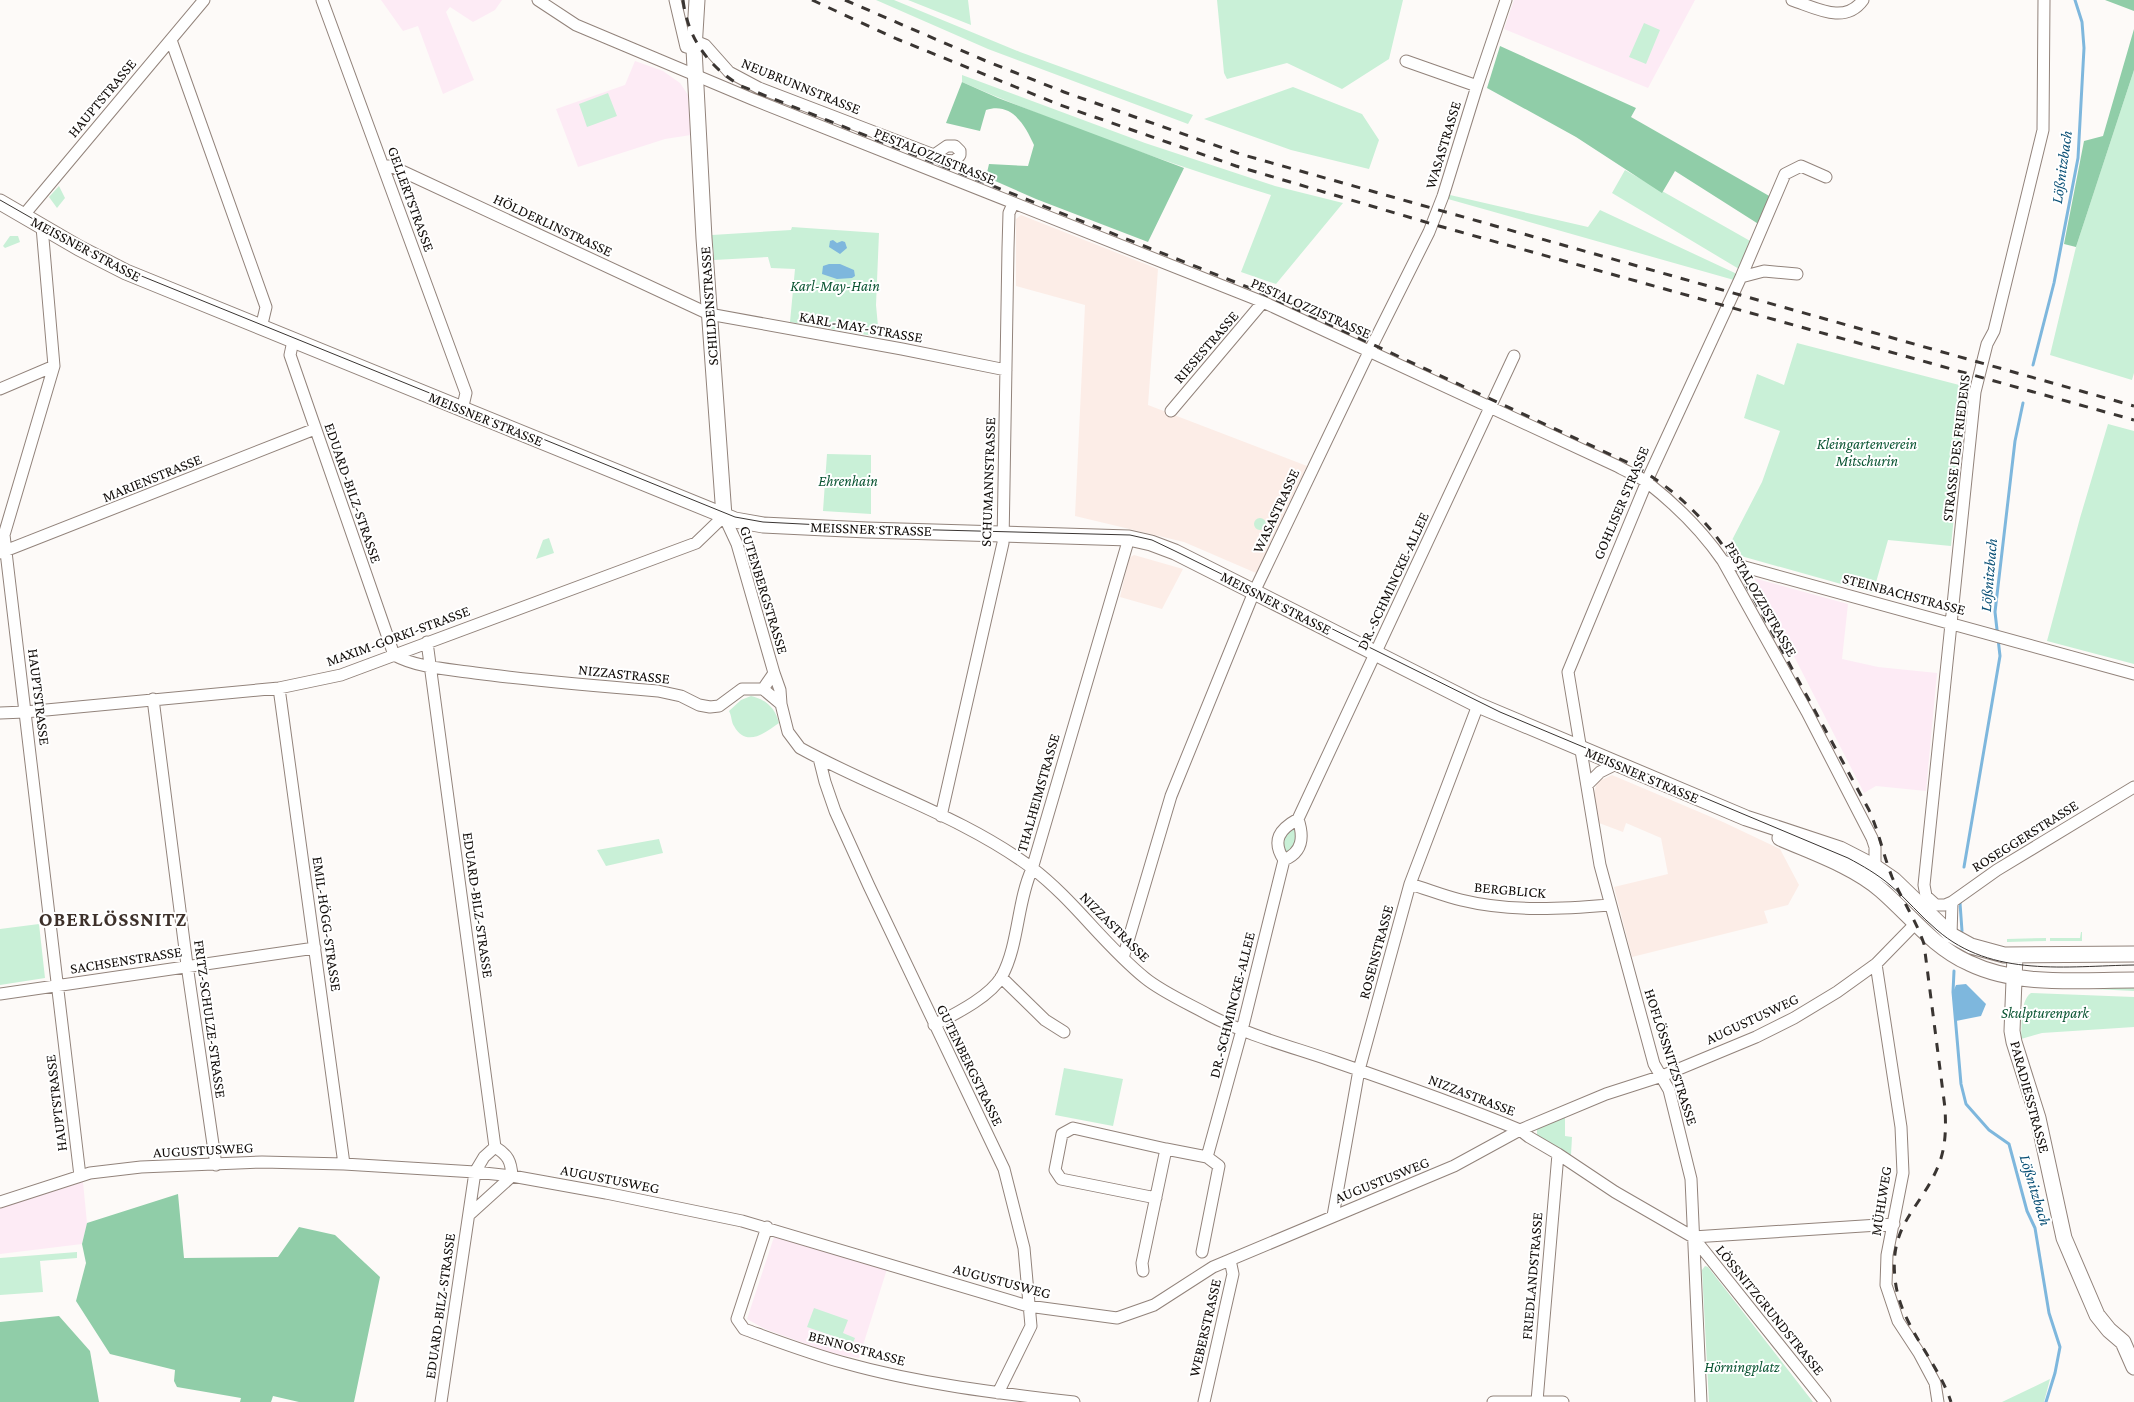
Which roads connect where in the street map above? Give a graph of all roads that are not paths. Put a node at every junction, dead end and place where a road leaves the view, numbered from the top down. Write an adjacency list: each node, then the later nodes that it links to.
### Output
1 (322, 0): 18 (street, GELLERTSTRASSE)
2 (538, 0): 13 (street, PESTALOZZISTRASSE)
3 (675, 0): 11 (street, NEUBRUNNSTRASSE)
4 (696, 0): 11 (main road, SCHILDENSTRASSE)
5 (1506, 0): 15 (street, WASASTRASSE)
6 (1792, 0): 7 (street)
7 (1863, 0)
8 (2044, 0): 46 (street, STRASSE DES FRIEDENS)
9 (202, 1): 10 (street, HAUPTSTRASSE)
10 (171, 40): 22 (street, HAUPTSTRASSE); 28 (street)
11 (694, 45): 13 (main road, SCHILDENSTRASSE); 17 (street, NEUBRUNNSTRASSE)
12 (1406, 61): 15 (street, WASASTRASSE)
13 (696, 75): 14 (street, PESTALOZZISTRASSE); 16 (main road, SCHILDENSTRASSE)
14 (715, 84): 16 (street); 21 (street, PESTALOZZISTRASSE)
15 (1477, 86): 30 (street, WASASTRASSE)
16 (697, 96): 27 (main road, SCHILDENSTRASSE)
17 (934, 154)
18 (383, 166): 27 (street, HÖLDERLINSTRASSE); 36 (street, GELLERTSTRASSE)
19 (1826, 177): 25 (street, GOHLISER STRASSE)
20 (0, 202): 22 (main road, MEISSNER STRASSE)
21 (1013, 204): 26 (street, PESTALOZZISTRASSE); 33 (street, SCHUMANNSTRASSE)
22 (23, 216): 23 (main road, MEISSNER STRASSE)
23 (42, 227): 28 (main road, MEISSNER STRASSE); 32 (street, HAUPTSTRASSE)
24 (1797, 274): 25 (street)
25 (1741, 277): 39 (street, GOHLISER STRASSE)
26 (1263, 302): 30 (street, PESTALOZZISTRASSE); 37 (street, RIESESTRASSE)
27 (709, 314): 33 (street, KARL-MAY-STRASSE); 40 (main road, SCHILDENSTRASSE)
28 (261, 328): 29 (main road, MEISSNER STRASSE)
29 (293, 341): 36 (main road, MEISSNER STRASSE); 38 (street, EDUARD-BILZ-STRASSE)
30 (1370, 350): 35 (street, PESTALOZZISTRASSE); 45 (street, WASASTRASSE)
31 (1514, 356): 35 (street, DR.-SCHMINCKE-ALLEE)
32 (54, 366): 34 (street); 43 (street, HAUPTSTRASSE)
33 (1006, 370): 41 (street, SCHUMANNSTRASSE)
34 (0, 389)
35 (1490, 408): 39 (street, PESTALOZZISTRASSE); 48 (street, DR.-SCHMINCKE-ALLEE)
36 (462, 410): 40 (main road, MEISSNER STRASSE)
37 (1171, 411)
38 (315, 429): 43 (street, MARIENSTRASSE); 49 (street, EDUARD-BILZ-STRASSE)
39 (1646, 482): 44 (street, PESTALOZZISTRASSE); 60 (street, GOHLISER STRASSE)
40 (724, 516): 41 (main road, MEISSNER STRASSE); 47 (street, MAXIM-GORKI-STRASSE); 51 (street, GUTENBERGSTRASSE)
41 (1004, 534): 42 (main road, MEISSNER STRASSE); 65 (street, SCHUMANNSTRASSE)
42 (1129, 538): 45 (main road, MEISSNER STRASSE); 70 (street, THALHEIMSTRASSE)
43 (3, 552): 58 (street, HAUPTSTRASSE)
44 (1723, 561): 46 (street, STEINBACHSTRASSE); 69 (street, PESTALOZZISTRASSE)
45 (1254, 592): 48 (main road, MEISSNER STRASSE); 79 (street, WASASTRASSE)
46 (1952, 623): 52 (street, STEINBACHSTRASSE); 72 (street, STRASSE DES FRIEDENS)
47 (427, 642): 49 (street, MAXIM-GORKI-STRASSE); 50 (street, EDUARD-BILZ-STRASSE)
48 (1375, 654): 57 (main road, MEISSNER STRASSE); 67 (street, DR.-SCHMINCKE-ALLEE)
49 (394, 655): 50 (street, NIZZASTRASSE); 53 (street, MAXIM-GORKI-STRASSE)
50 (431, 667): 54 (street, NIZZASTRASSE); 93 (street, EDUARD-BILZ-STRASSE)
51 (774, 673): 54 (street, GUTENBERGSTRASSE); 56 (street, GUTENBERGSTRASSE)
52 (2134, 674)
53 (279, 688): 55 (street, MAXIM-GORKI-STRASSE); 76 (street, EMIL-HÖGG-STRASSE)
54 (763, 689): 56 (street)
55 (153, 699): 58 (street, MAXIM-GORKI-STRASSE); 81 (street, FRITZ-SCHULZE-STRASSE)
56 (781, 704): 61 (street, NIZZASTRASSE)
57 (1478, 705): 60 (main road, MEISSNER STRASSE); 71 (street, ROSENSTRASSE)
58 (25, 712): 59 (street, MAXIM-GORKI-STRASSE); 85 (street, HAUPTSTRASSE)
59 (0, 713)
60 (1582, 750): 62 (main road, MEISSNER STRASSE); 63 (street, HOFLÖSSNITZSTRASSE)
61 (819, 758): 65 (street, NIZZASTRASSE); 87 (street, GUTENBERGSTRASSE)
62 (1616, 764): 63 (street); 66 (main road, MEISSNER STRASSE)
63 (1587, 785): 73 (street, HOFLÖSSNITZSTRASSE)
64 (2134, 787): 72 (street, ROSEGGERSTRASSE)
65 (942, 816): 70 (street, NIZZASTRASSE)
66 (1746, 818): 69 (main road, MEISSNER STRASSE); 74 (main road, MEISSNER STRASSE)
67 (1298, 819): 68 (street); 68 (street, DR.-SCHMINCKE-ALLEE)
68 (1284, 860): 88 (street, DR.-SCHMINCKE-ALLEE)
69 (1875, 867): 75 (main road, MEISSNER STRASSE)
70 (1032, 869): 79 (street, NIZZASTRASSE); 83 (street, THALHEIMSTRASSE)
71 (1410, 884): 73 (street, BERGBLICK); 90 (street, ROSENSTRASSE)
72 (1952, 902): 75 (street)
73 (1610, 904): 91 (street, HOFLÖSSNITZSTRASSE)
74 (1916, 923): 80 (street, AUGUSTUSWEG); 82 (main road, MEISSNER STRASSE)
75 (1951, 934): 78 (main road, MEISSNER STRASSE)
76 (315, 948): 81 (street, SACHSENSTRASSE); 97 (street, EMIL-HÖGG-STRASSE)
77 (2134, 954): 78 (main road, MEISSNER STRASSE)
78 (2015, 955): 82 (main road, PARADIESSTRASSE)
79 (1123, 958): 88 (street, NIZZASTRASSE)
80 (1876, 964): 91 (street, AUGUSTUSWEG); 106 (street, MÜHLWEG)
81 (187, 966): 85 (street, SACHSENSTRASSE); 98 (street, FRITZ-SCHULZE-STRASSE)
82 (2015, 976): 84 (main road, MEISSNER STRASSE); 113 (main road, PARADIESSTRASSE)
83 (1001, 977): 87 (street, THALHEIMSTRASSE); 89 (street)
84 (2134, 980)
85 (58, 985): 86 (street, SACHSENSTRASSE); 100 (street, HAUPTSTRASSE)
86 (0, 994)
87 (934, 1025): 112 (street, GUTENBERGSTRASSE)
88 (1242, 1030): 90 (street, NIZZASTRASSE); 96 (street, DR.-SCHMINCKE-ALLEE)
89 (1064, 1032)
90 (1359, 1070): 92 (street, NIZZASTRASSE); 105 (street, ROSENSTRASSE)
91 (1662, 1076): 92 (street, AUGUSTUSWEG); 108 (street, HOFLÖSSNITZSTRASSE)
92 (1520, 1130): 95 (street, NIZZASTRASSE); 105 (street, AUGUSTUSWEG)
93 (494, 1147): 99 (street); 101 (street)
94 (1166, 1149): 96 (street); 102 (street); 102 (street)
95 (1558, 1154): 108 (street, NIZZASTRASSE); 116 (street, FRIEDLANDSTRASSE)
96 (1207, 1157): 109 (street)
97 (344, 1164): 98 (street, AUGUSTUSWEG); 99 (street, AUGUSTUSWEG)
98 (216, 1165): 100 (street, AUGUSTUSWEG)
99 (475, 1172): 101 (street, AUGUSTUSWEG); 104 (street, EDUARD-BILZ-STRASSE)
100 (80, 1176): 103 (street, AUGUSTUSWEG)
101 (512, 1176): 104 (street); 107 (street, AUGUSTUSWEG)
102 (1156, 1198): 111 (street)
103 (0, 1202)
104 (469, 1215): 117 (street, EDUARD-BILZ-STRASSE)
105 (1333, 1216): 110 (street, AUGUSTUSWEG)
106 (1894, 1224): 108 (street); 124 (street, MÜHLWEG)
107 (767, 1227): 112 (street, AUGUSTUSWEG); 115 (street, BENNOSTRASSE)
108 (1693, 1237): 122 (street, HOFLÖSSNITZSTRASSE); 123 (street, LÖSSNITZGRUNDSTRASSE)
109 (1202, 1252)
110 (1230, 1260): 112 (street, AUGUSTUSWEG); 119 (street, WEBERSTRASSE)
111 (1143, 1271)
112 (1028, 1306): 115 (street, GUTENBERGSTRASSE)
113 (2128, 1345): 114 (main road, PARADIESSTRASSE)
114 (2134, 1367)
115 (998, 1393): 118 (street, BENNOSTRASSE)
116 (1537, 1401): 120 (street); 121 (street)
117 (441, 1402)
118 (1074, 1402)
119 (1204, 1402)
120 (1493, 1402)
121 (1563, 1402)
122 (1701, 1402)
123 (1825, 1402)
124 (1938, 1402)

